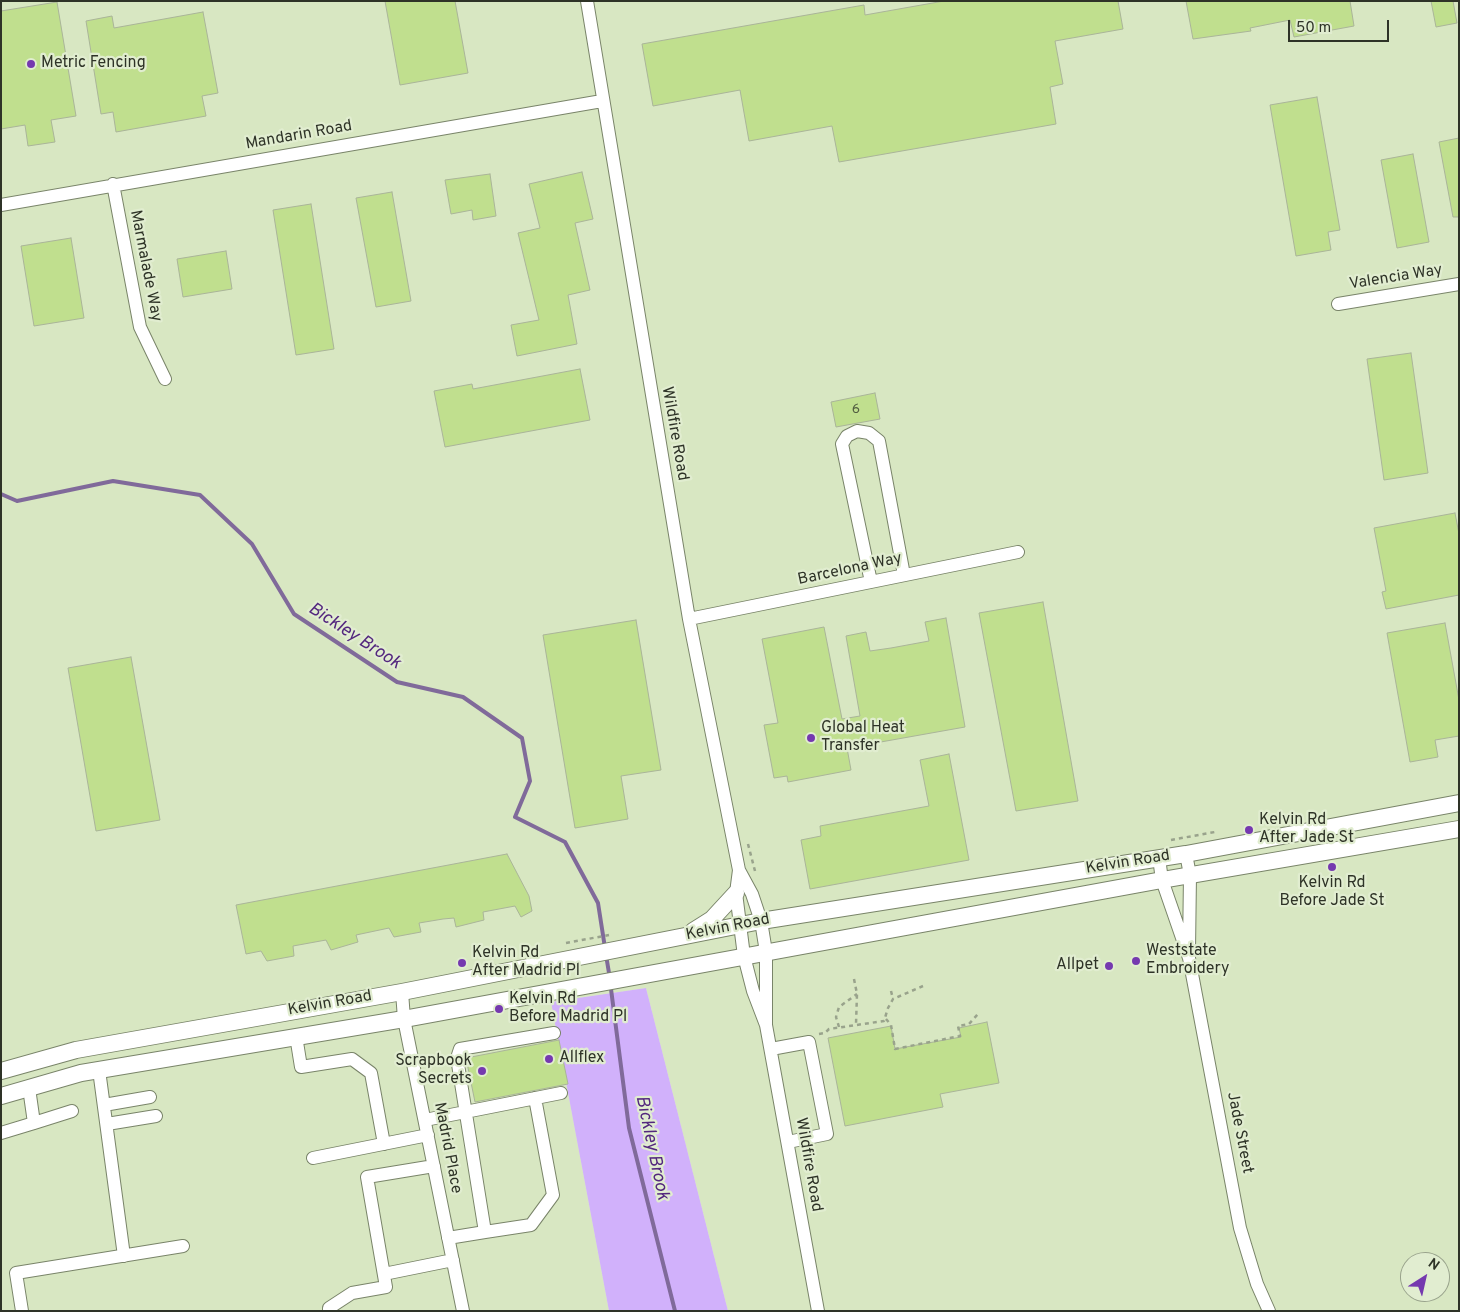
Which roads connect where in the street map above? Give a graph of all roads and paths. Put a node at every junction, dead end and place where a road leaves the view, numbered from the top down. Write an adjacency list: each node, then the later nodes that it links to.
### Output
1 (587, 1): 2 (street, Wildfire Road)
2 (602, 101): 3 (street, Mandarin Road); 11 (street, Wildfire Road)
3 (113, 184): 4 (street, Mandarin Road); 7 (street, Marmalade Way)
4 (1, 205)
5 (1459, 284): 6 (street, Valencia Way)
6 (1338, 304)
7 (165, 380)
8 (1018, 552): 9 (street, Barcelona Way)
9 (904, 575): 10 (street, Barcelona Way); 10 (street)
10 (872, 582): 11 (street, Barcelona Way)
11 (689, 619): 18 (street, Wildfire Road)
12 (1459, 803): 14 (main road, Kelvin Road)
13 (1459, 829): 15 (main road, Kelvin Road)
14 (1313, 831): 15 (main road); 16 (main road, Kelvin Road)
15 (1347, 849): 19 (main road, Kelvin Road)
16 (1186, 854): 17 (main road, Kelvin Road); 19 (street, Jade Street)
17 (1159, 858): 20 (street, Jade Street); 22 (main road, Kelvin Road)
18 (739, 870): 21 (street, Wildfire Road); 22 (street, Wildfire Road)
19 (1190, 875): 20 (main road, Kelvin Road); 27 (street, Jade Street)
20 (1162, 880): 25 (main road, Kelvin Road); 27 (street, Jade Street)
21 (736, 893): 23 (street, Wildfire Road); 24 (main road)
22 (761, 921): 23 (main road, Kelvin Road); 25 (street, Wildfire Road)
23 (740, 926): 24 (main road, Kelvin Road); 26 (street, Wildfire Road)
24 (685, 936): 31 (main road, Kelvin Road)
25 (766, 952): 26 (main road, Kelvin Road); 38 (street, Wildfire Road)
26 (744, 956): 35 (main road, Kelvin Road); 38 (street, Wildfire Road)
27 (1189, 958): 76 (street, Jade Street)
28 (854, 979): 32 (path)
29 (923, 986): 33 (path)
30 (890, 991): 33 (path)
31 (402, 992): 35 (street, Madrid Place); 39 (main road, Kelvin Road)
32 (858, 994): 37 (path); 40 (path)
33 (893, 999): 36 (path)
34 (978, 1014): 36 (path)
35 (404, 1019): 42 (main road, Kelvin Road); 57 (street, Madrid Place)
36 (886, 1019): 37 (path)
37 (856, 1024): 40 (path)
38 (766, 1025): 45 (street, Wildfire Road)
39 (214, 1026): 44 (main road); 47 (main road, Kelvin Road)
40 (839, 1027): 43 (path)
41 (554, 1033): 55 (street)
42 (296, 1036): 44 (main road, Kelvin Road); 63 (street)
43 (809, 1042): 45 (street); 62 (street)
44 (218, 1049): 46 (main road, Kelvin Road)
45 (771, 1050): 62 (street, Wildfire Road)
46 (99, 1070): 48 (main road, Kelvin Road); 53 (street)
47 (1, 1071)
48 (29, 1088): 50 (main road, Kelvin Road); 58 (street)
49 (561, 1093): 52 (street)
50 (1, 1096)
51 (150, 1097): 53 (street)
52 (535, 1098): 55 (street); 66 (street)
53 (104, 1105): 59 (street)
54 (72, 1111): 58 (street)
55 (465, 1112): 57 (street); 66 (street)
56 (156, 1116): 59 (street)
57 (425, 1120): 61 (street, Madrid Place)
58 (34, 1123): 60 (street)
59 (107, 1124): 69 (street)
60 (1, 1133)
61 (428, 1135): 63 (street); 65 (street, Madrid Place)
62 (788, 1142): 75 (street, Wildfire Road)
63 (384, 1144): 64 (street)
64 (313, 1158)
65 (434, 1166): 67 (street, Madrid Place); 71 (street)
66 (485, 1232): 67 (street)
67 (448, 1238): 70 (street, Madrid Place)
68 (183, 1246): 69 (street)
69 (124, 1256): 72 (street)
70 (453, 1260): 71 (street); 74 (street, Madrid Place)
71 (384, 1274): 73 (street)
72 (22, 1311)
73 (329, 1311)
74 (463, 1311)
75 (818, 1311)
76 (1269, 1311)

